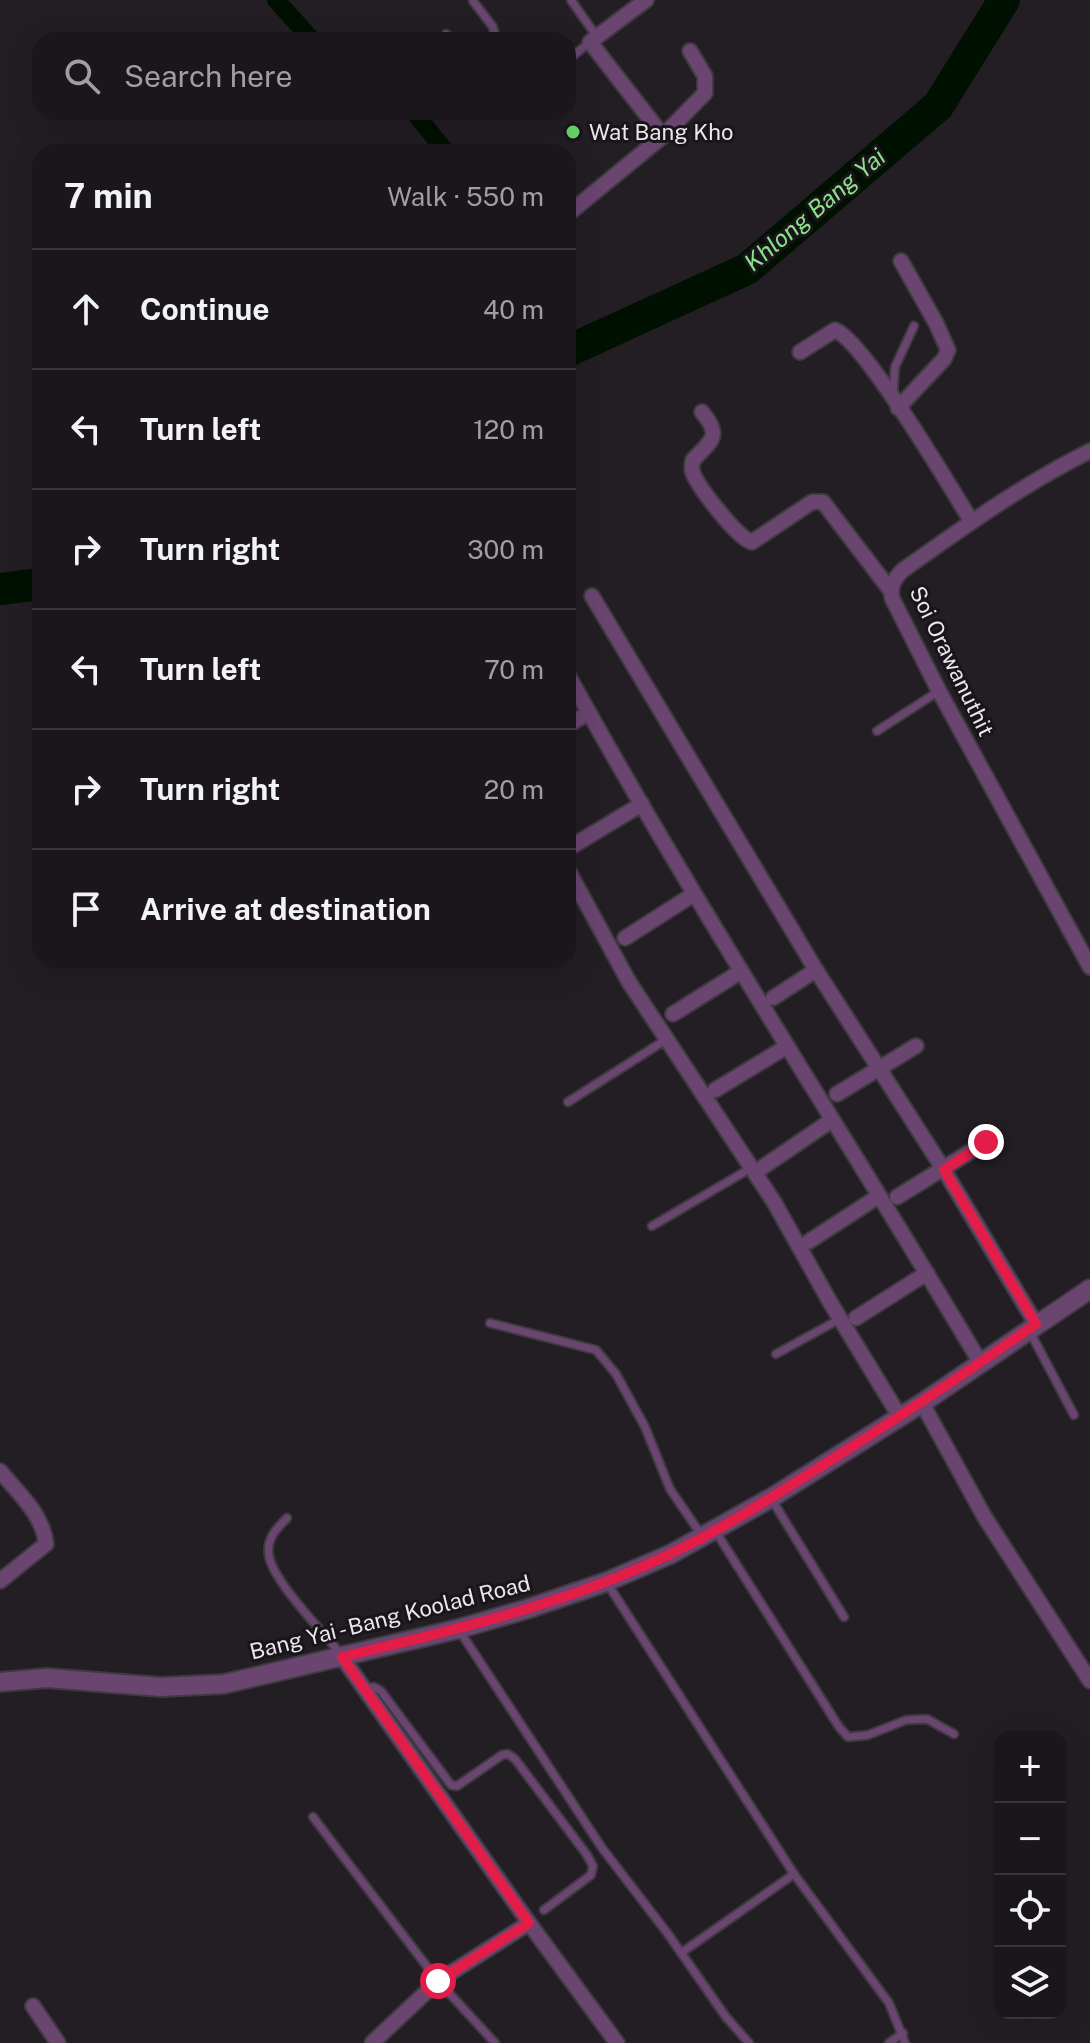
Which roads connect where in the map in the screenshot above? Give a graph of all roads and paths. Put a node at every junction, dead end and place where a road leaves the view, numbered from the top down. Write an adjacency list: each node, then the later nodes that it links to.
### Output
1 (571, 0): 5 (lane)
2 (646, 0): 5 (street)
3 (473, 1): 4 (lane)
4 (494, 32)
5 (594, 39): 7 (lane); 8 (street)
6 (690, 51): 8 (street)
7 (576, 54)
8 (663, 136): 9 (street)
9 (576, 207)
10 (901, 261): 13 (street)
11 (914, 326): 13 (lane)
12 (800, 352): 13 (street)
13 (896, 404): 16 (street)
14 (702, 412): 17 (street)
15 (1090, 451): 16 (street, Soi Orawanuthit)
16 (972, 522): 17 (street, Soi Orawanuthit)
17 (891, 591): 20 (street, Soi Orawanuthit)
18 (592, 596): 30 (street)
19 (576, 689): 21 (street)
20 (939, 691): 23 (lane); 29 (street, Soi Orawanuthit)
21 (589, 713): 22 (street); 24 (street)
22 (576, 720)
23 (877, 731)
24 (642, 804): 25 (street); 27 (street)
25 (576, 844)
26 (576, 885): 34 (street)
27 (694, 894): 28 (street); 31 (street)
28 (625, 938)
29 (1090, 967)
30 (816, 970): 32 (street); 37 (street)
31 (740, 972): 33 (street); 36 (street)
32 (773, 998)
33 (673, 1014)
34 (667, 1039): 40 (lane); 43 (street)
35 (916, 1046): 37 (street)
36 (786, 1047): 38 (street); 41 (street)
37 (880, 1069): 39 (street); 44 (street)
38 (715, 1090)
39 (837, 1094)
40 (568, 1102)
41 (832, 1120): 43 (street); 45 (street)
42 (986, 1142): 44 (street)
43 (757, 1168): 47 (lane); 52 (street)
44 (944, 1170): 46 (street); 54 (street)
45 (879, 1196): 48 (street); 49 (street)
46 (897, 1197)
47 (652, 1226)
48 (808, 1242)
49 (927, 1273): 51 (street); 56 (street)
50 (1090, 1289): 54 (street, Bang Yai - Bang Koolad Road)
51 (856, 1318)
52 (840, 1319): 55 (lane); 59 (street)
53 (490, 1323): 63 (lane)
54 (1032, 1327): 56 (street, Bang Yai - Bang Koolad Road); 58 (lane)
55 (776, 1354)
56 (980, 1362): 57 (street, Bang Yai - Bang Koolad Road)
57 (922, 1403): 59 (street, Bang Yai - Bang Koolad Road); 69 (street)
58 (1074, 1415)
59 (900, 1417): 61 (street, Bang Yai - Bang Koolad Road)
60 (0, 1471): 64 (street)
61 (771, 1498): 63 (street, Bang Yai - Bang Koolad Road); 66 (lane)
62 (287, 1518): 68 (lane)
63 (709, 1533): 65 (street, Bang Yai - Bang Koolad Road); 72 (lane)
64 (0, 1581)
65 (606, 1582): 67 (street, Bang Yai - Bang Koolad Road); 74 (lane)
66 (844, 1617)
67 (458, 1629): 68 (street, Bang Yai - Bang Koolad Road); 77 (lane)
68 (342, 1657): 70 (street, Bang Yai - Bang Koolad Road); 71 (street)
69 (1090, 1681)
70 (0, 1682)
71 (364, 1690): 75 (lane); 76 (street)
72 (954, 1734)
73 (313, 1817): 78 (lane)
74 (794, 1874): 77 (lane); 80 (lane)
75 (544, 1910)
76 (529, 1923): 78 (street); 84 (street)
77 (681, 1953): 85 (lane)
78 (438, 1981): 82 (street); 83 (lane)
79 (33, 2006): 81 (street)
80 (903, 2033): 86 (lane); 87 (lane)
81 (58, 2043)
82 (372, 2043)
83 (495, 2043)
84 (617, 2043)
85 (749, 2043)
86 (889, 2043)
87 (905, 2043)

